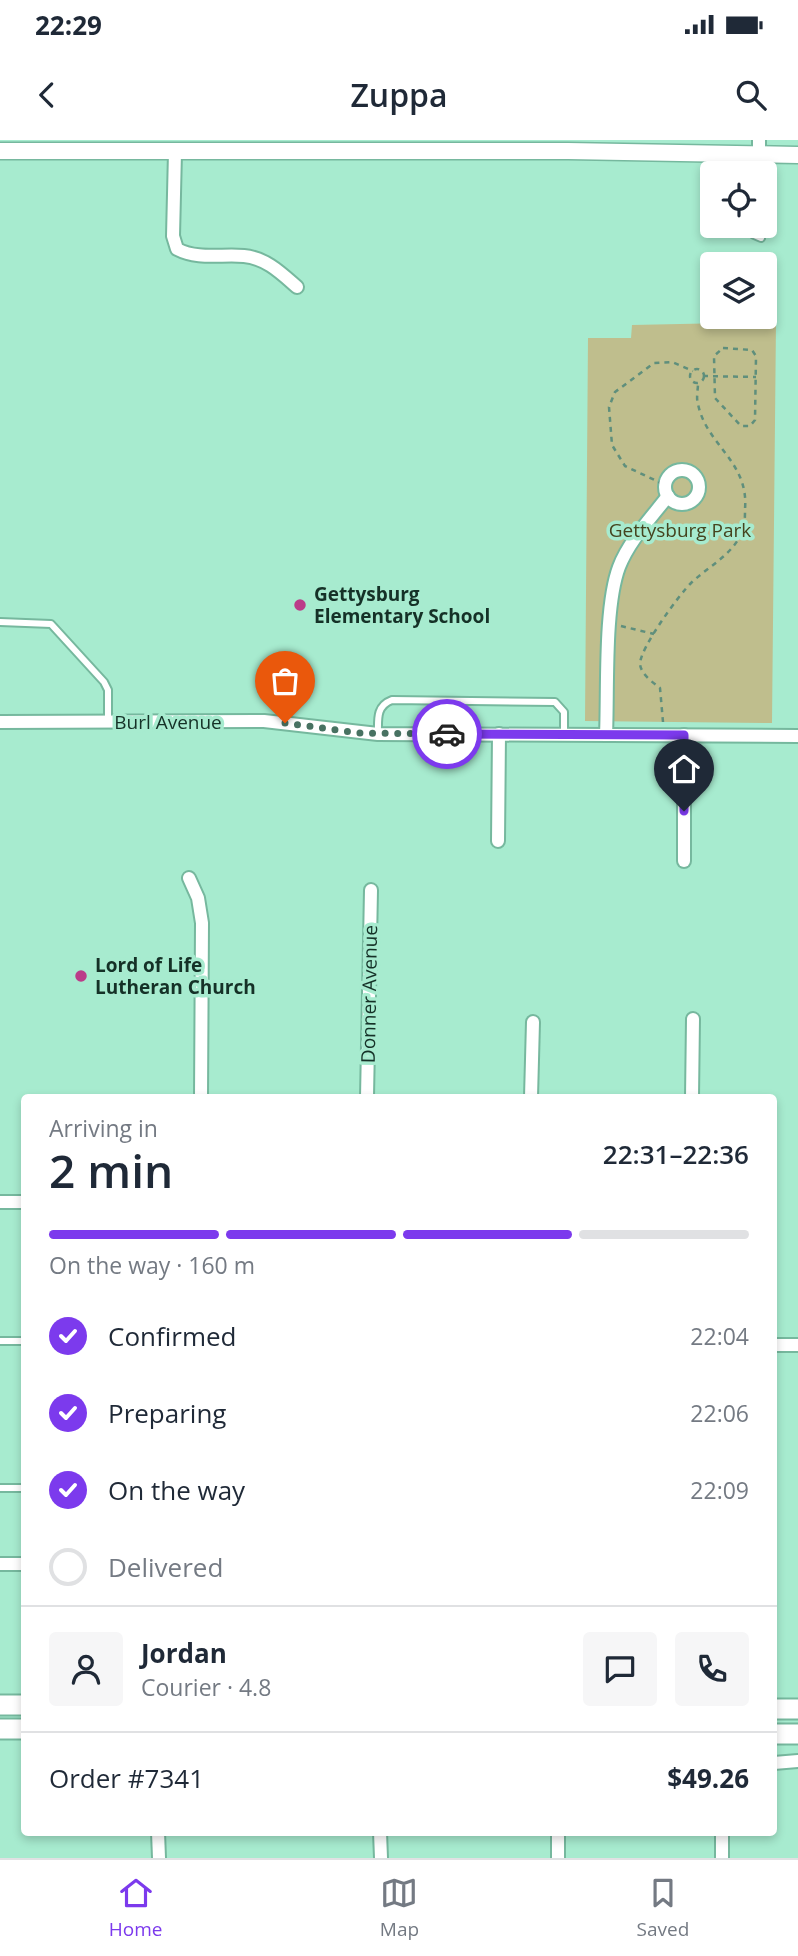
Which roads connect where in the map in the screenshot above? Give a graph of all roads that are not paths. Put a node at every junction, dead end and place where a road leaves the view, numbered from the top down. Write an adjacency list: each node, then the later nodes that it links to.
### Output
1 (273, 146): 2 (street); 5 (street)
2 (385, 146): 3 (street)
3 (756, 150): 6 (street)
4 (0, 151): 5 (street)
5 (175, 152): 7 (street)
6 (798, 155)
7 (296, 287)
8 (667, 490): 15 (street)
9 (0, 622): 11 (lane)
10 (0, 722): 11 (street, Burl Avenue)
11 (108, 722): 12 (street, Burl Avenue)
12 (378, 734): 13 (street, Burl Avenue); 14 (lane)
13 (499, 734): 14 (street, Burl Avenue); 18 (street)
14 (564, 734): 15 (street, Burl Avenue)
15 (606, 735): 16 (street, Burl Avenue)
16 (684, 735): 17 (street, Burl Avenue); 19 (street)
17 (798, 736)
18 (498, 841)
19 (684, 861)
20 (189, 878): 24 (street)
21 (371, 890): 25 (street, Donner Avenue)
22 (692, 1019): 27 (street)
23 (533, 1022): 26 (street)
24 (201, 1094)
25 (367, 1094)
26 (531, 1094)
27 (692, 1094)
28 (0, 1202): 29 (street)
29 (21, 1202)
30 (0, 1341): 31 (lane)
31 (21, 1341)
32 (777, 1345): 33 (street)
33 (798, 1345)
34 (0, 1488): 35 (lane)
35 (21, 1488)
36 (0, 1564): 37 (street)
37 (21, 1564)
38 (0, 1705): 39 (main road)
39 (21, 1705)
40 (777, 1709): 41 (main road)
41 (798, 1709)
42 (0, 1729): 43 (main road)
43 (21, 1729)
44 (777, 1734): 45 (main road)
45 (798, 1734)
46 (798, 1761): 47 (street)
47 (777, 1763)
48 (158, 1836): 52 (street)
49 (380, 1836): 53 (street)
50 (558, 1836): 54 (street)
51 (722, 1836): 55 (street)
52 (159, 1858)
53 (381, 1858)
54 (558, 1858)
55 (722, 1858)

